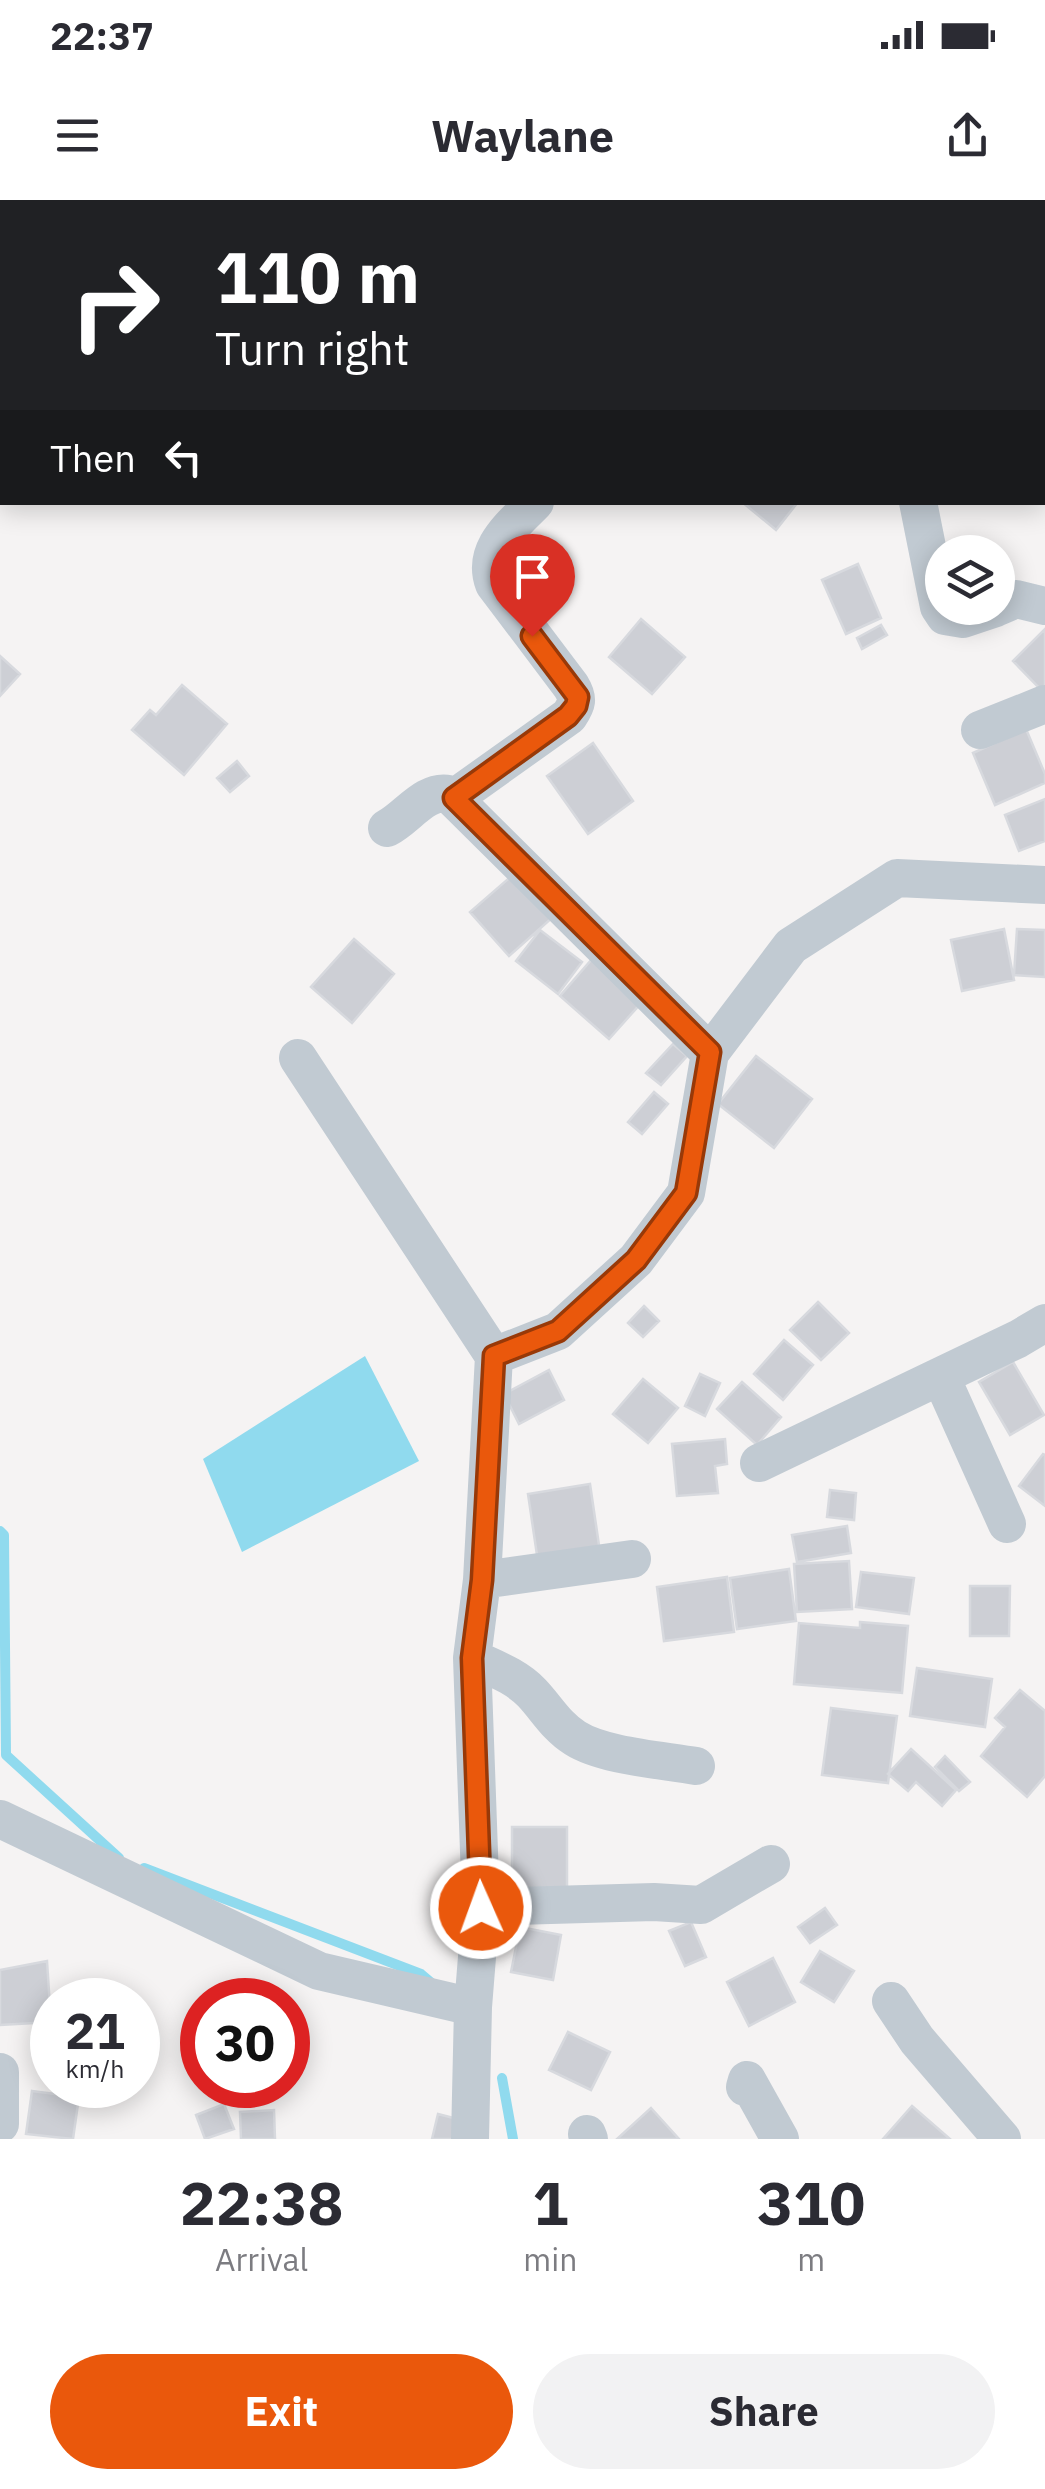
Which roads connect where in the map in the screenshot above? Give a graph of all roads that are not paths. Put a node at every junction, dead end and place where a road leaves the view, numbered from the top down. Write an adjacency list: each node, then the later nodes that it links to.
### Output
1 (532, 505): 8 (street)
2 (919, 505): 3 (street)
3 (925, 537)
4 (1015, 599): 5 (street)
5 (1045, 606)
6 (1045, 704): 7 (street)
7 (980, 730)
8 (454, 798): 9 (street); 11 (street)
9 (387, 828)
10 (1045, 885): 11 (street)
11 (710, 1052): 14 (street)
12 (298, 1058): 14 (street)
13 (1045, 1323): 15 (street)
14 (494, 1356): 19 (street)
15 (940, 1376): 16 (street); 17 (street)
16 (759, 1462)
17 (1007, 1524)
18 (632, 1559): 19 (street)
19 (482, 1580): 20 (street)
20 (472, 1658): 21 (street); 24 (street)
21 (696, 1766)
22 (0, 1819): 26 (street)
23 (772, 1864): 24 (street)
24 (481, 1908): 26 (street)
25 (891, 2001): 32 (street)
26 (473, 2006): 30 (street)
27 (0, 2072): 29 (street)
28 (745, 2087): 31 (street)
29 (0, 2124)
30 (470, 2139)
31 (780, 2139)
32 (1002, 2139)

